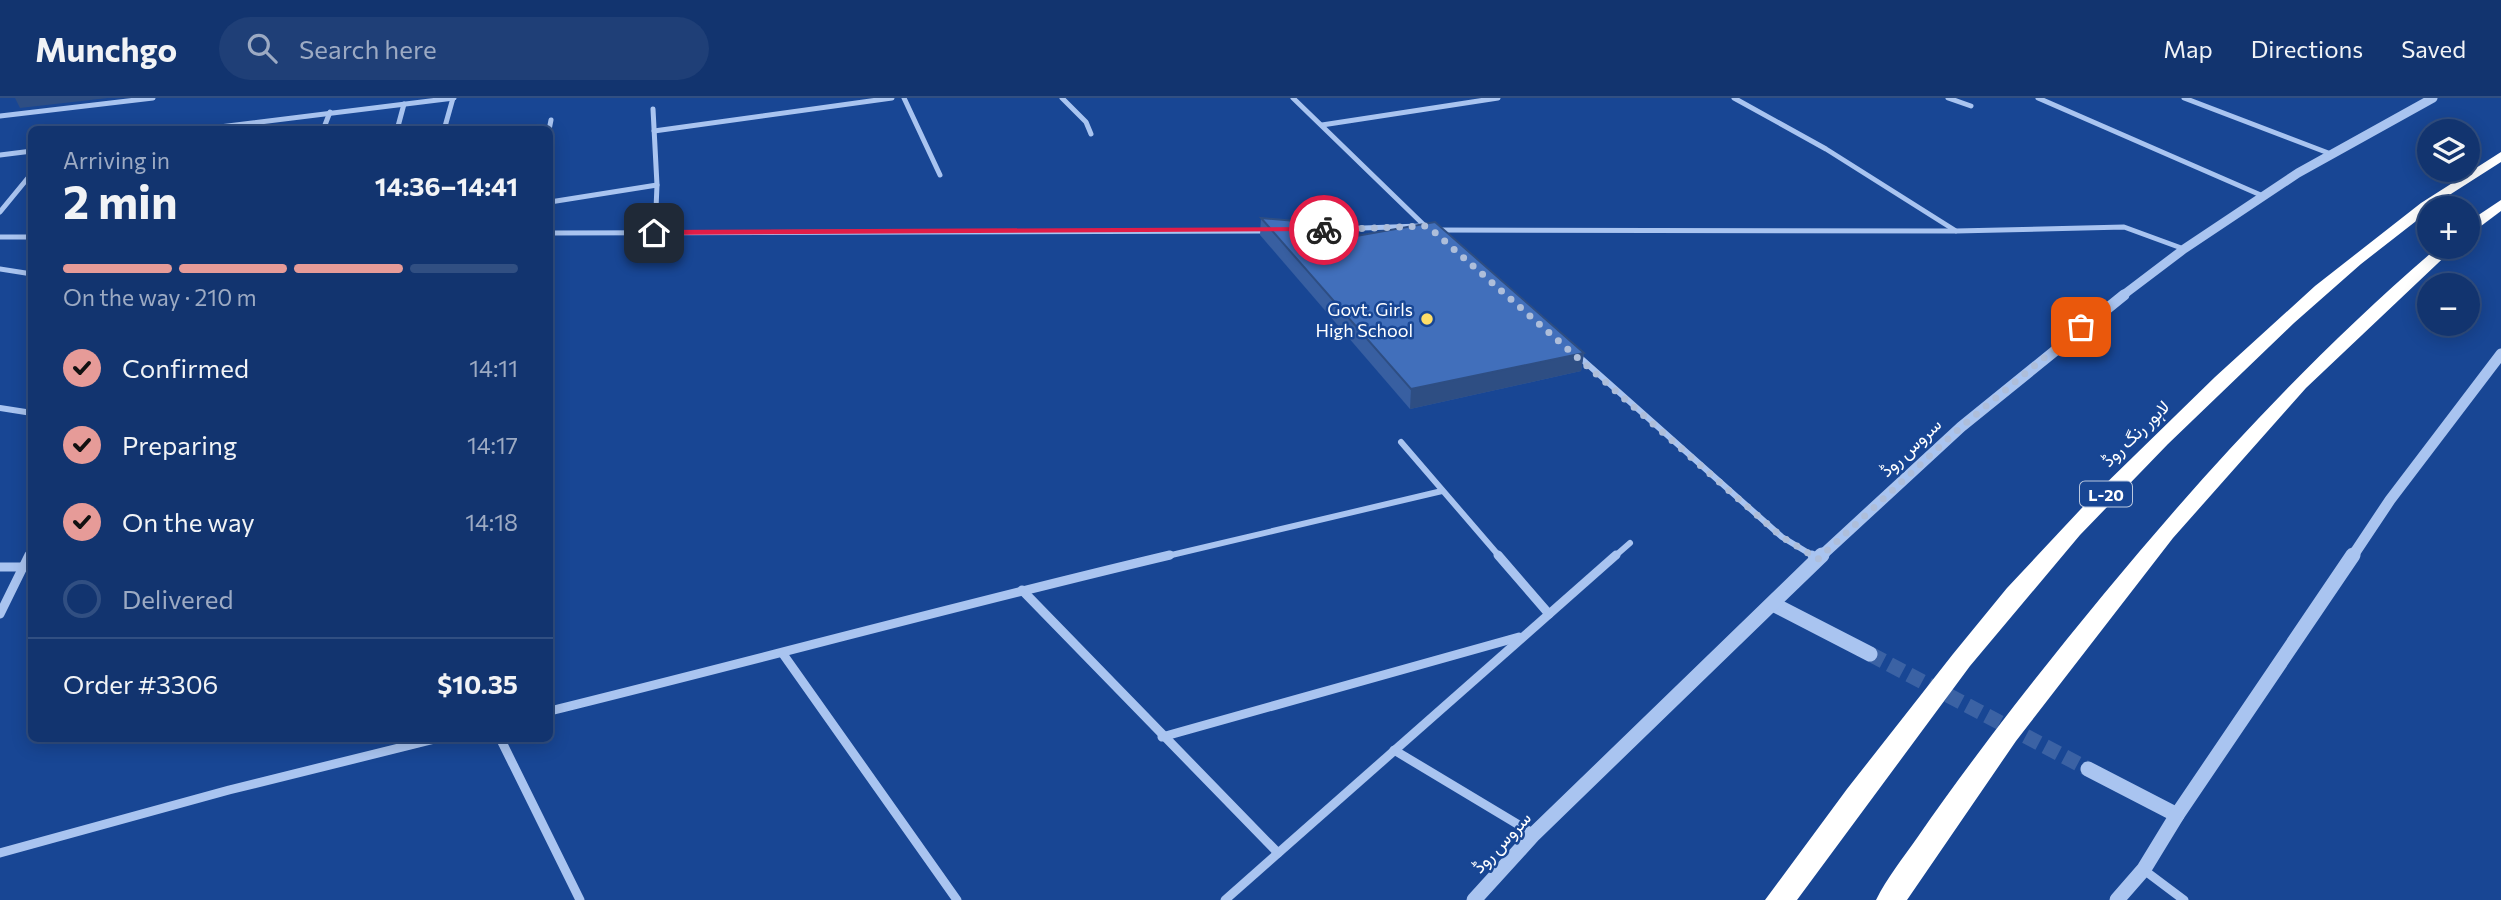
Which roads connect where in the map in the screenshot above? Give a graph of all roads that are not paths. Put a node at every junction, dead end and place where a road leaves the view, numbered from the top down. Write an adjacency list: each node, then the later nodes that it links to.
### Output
1 (153, 98): 17 (street)
2 (454, 98): 13 (street); 23 (street)
3 (892, 98): 25 (street)
4 (904, 98): 31 (street)
5 (1062, 98): 26 (street)
6 (1293, 98): 19 (street)
7 (1497, 98): 19 (street)
8 (1734, 98): 42 (street)
9 (1948, 98): 14 (street)
10 (2038, 98): 34 (street)
11 (2184, 98): 28 (street)
12 (2433, 98): 28 (street, سروس روڈ)
13 (404, 104): 16 (street); 22 (street)
14 (1971, 106)
15 (653, 109): 25 (street)
16 (330, 112): 20 (street); 21 (street)
17 (0, 116)
18 (551, 120): 24 (street)
19 (1322, 125): 39 (street)
20 (236, 126)
21 (325, 126)
22 (398, 126)
23 (445, 126)
24 (550, 126)
25 (654, 131): 33 (street)
26 (1091, 134)
27 (28, 152): 29 (street)
28 (2331, 154): 34 (street, سروس روڈ)
29 (0, 155)
30 (2501, 156): 85 (highway, لاہور رنگ روڈ / L-20)
31 (940, 175)
32 (28, 178): 37 (street)
33 (657, 185): 35 (street); 44 (street)
34 (2263, 196): 48 (street, سروس روڈ)
35 (553, 202)
36 (2501, 204): 38 (highway)
37 (0, 212)
38 (2480, 220)
39 (1428, 228): 40 (street); 42 (street); 47 (street)
40 (1303, 230)
41 (1275, 231): 44 (street)
42 (1956, 231): 48 (street)
43 (553, 233): 44 (street)
44 (654, 233)
45 (0, 237): 46 (street)
46 (28, 237)
47 (1442, 238)
48 (2184, 249): 60 (street, سروس روڈ)
49 (2432, 259): 86 (highway)
50 (0, 269): 51 (street)
51 (28, 273)
52 (1574, 353): 60 (street)
53 (2501, 354): 76 (street)
54 (0, 408): 55 (street)
55 (28, 412)
56 (1401, 442): 57 (street)
57 (1442, 491): 63 (street); 66 (street)
58 (1630, 543): 66 (street)
59 (28, 558): 61 (street)
60 (1818, 559): 64 (street, سروس روڈ)
61 (24, 567): 62 (street); 65 (street)
62 (0, 568)
63 (1022, 590): 68 (street); 71 (street)
64 (1773, 604): 69 (street); 77 (street, سروس روڈ)
65 (0, 614)
66 (1549, 614): 67 (street)
67 (1521, 636): 71 (street); 74 (street)
68 (783, 654): 70 (street); 82 (street)
69 (1870, 654)
70 (553, 711)
71 (1163, 737): 79 (street)
72 (423, 742): 78 (street)
73 (502, 742): 81 (street)
74 (1394, 750): 77 (street); 79 (street)
75 (2088, 769): 76 (street)
76 (2177, 815): 80 (street)
77 (1535, 834): 84 (street, سروس روڈ)
78 (0, 853)
79 (1279, 853): 83 (street)
80 (2144, 869): 87 (street); 88 (street)
81 (580, 900)
82 (957, 900)
83 (1225, 900)
84 (1474, 900)
85 (1780, 900)
86 (1891, 900)
87 (2117, 900)
88 (2184, 900)

